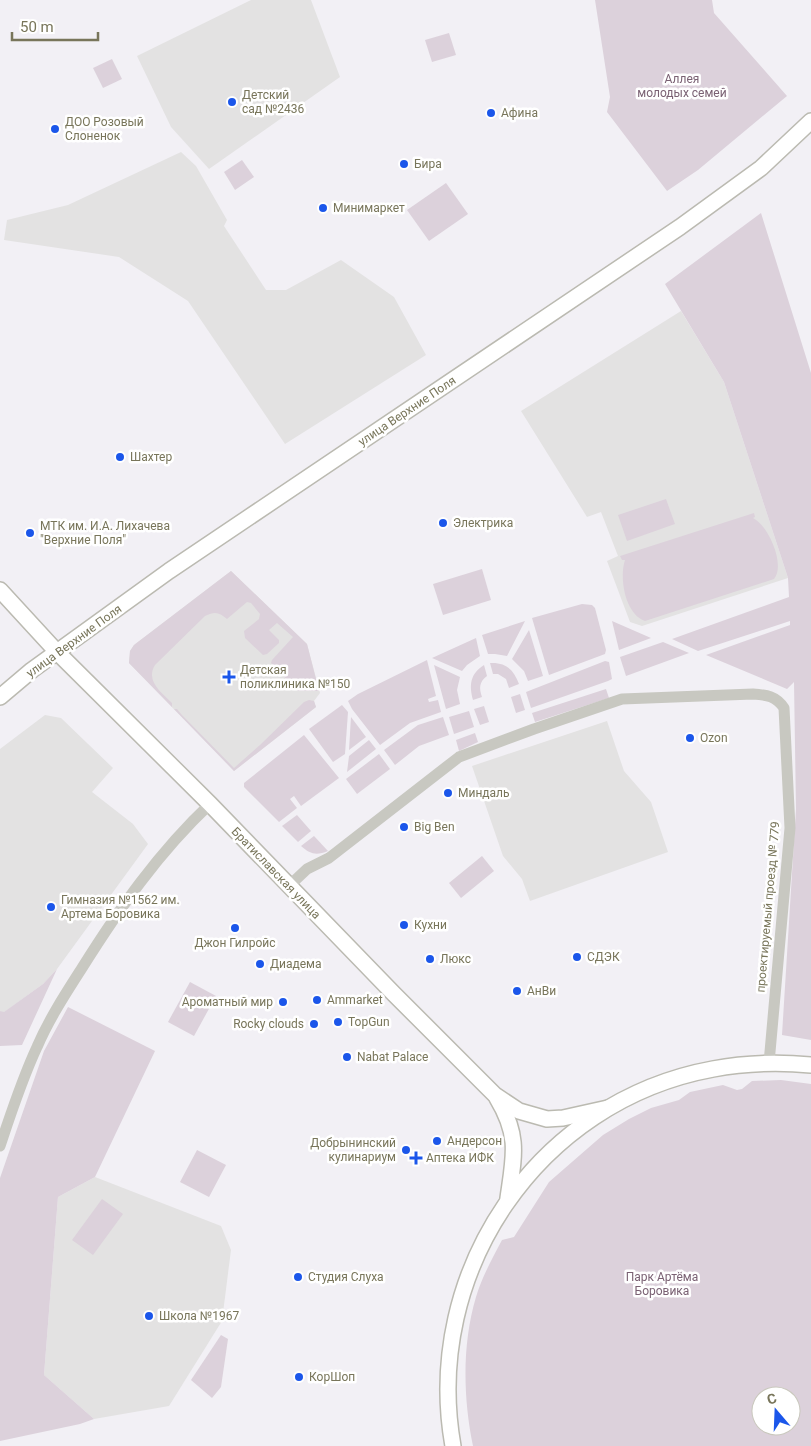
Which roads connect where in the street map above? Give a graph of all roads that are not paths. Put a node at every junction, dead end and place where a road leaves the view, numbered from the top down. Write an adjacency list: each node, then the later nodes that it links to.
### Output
1 (811, 121): 3 (main road, улица Верхние Поля)
2 (0, 590): 3 (main road, Братиславская улица)
3 (57, 652): 4 (main road, улица Верхние Поля); 5 (main road, Братиславская улица)
4 (0, 697)
5 (210, 804): 6 (main road, Братиславская улица); 11 (street)
6 (289, 886): 7 (street, проектируемый проезд № 779); 9 (main road, Братиславская улица)
7 (770, 1063): 8 (main road, Братиславская улица); 10 (main road, Братиславская улица)
8 (811, 1065)
9 (494, 1095): 10 (main road, Братиславская улица); 12 (main road, Братиславская улица)
10 (608, 1108): 12 (main road, Братиславская улица)
11 (0, 1146)
12 (507, 1201): 13 (main road, Братиславская улица)
13 (453, 1446)

